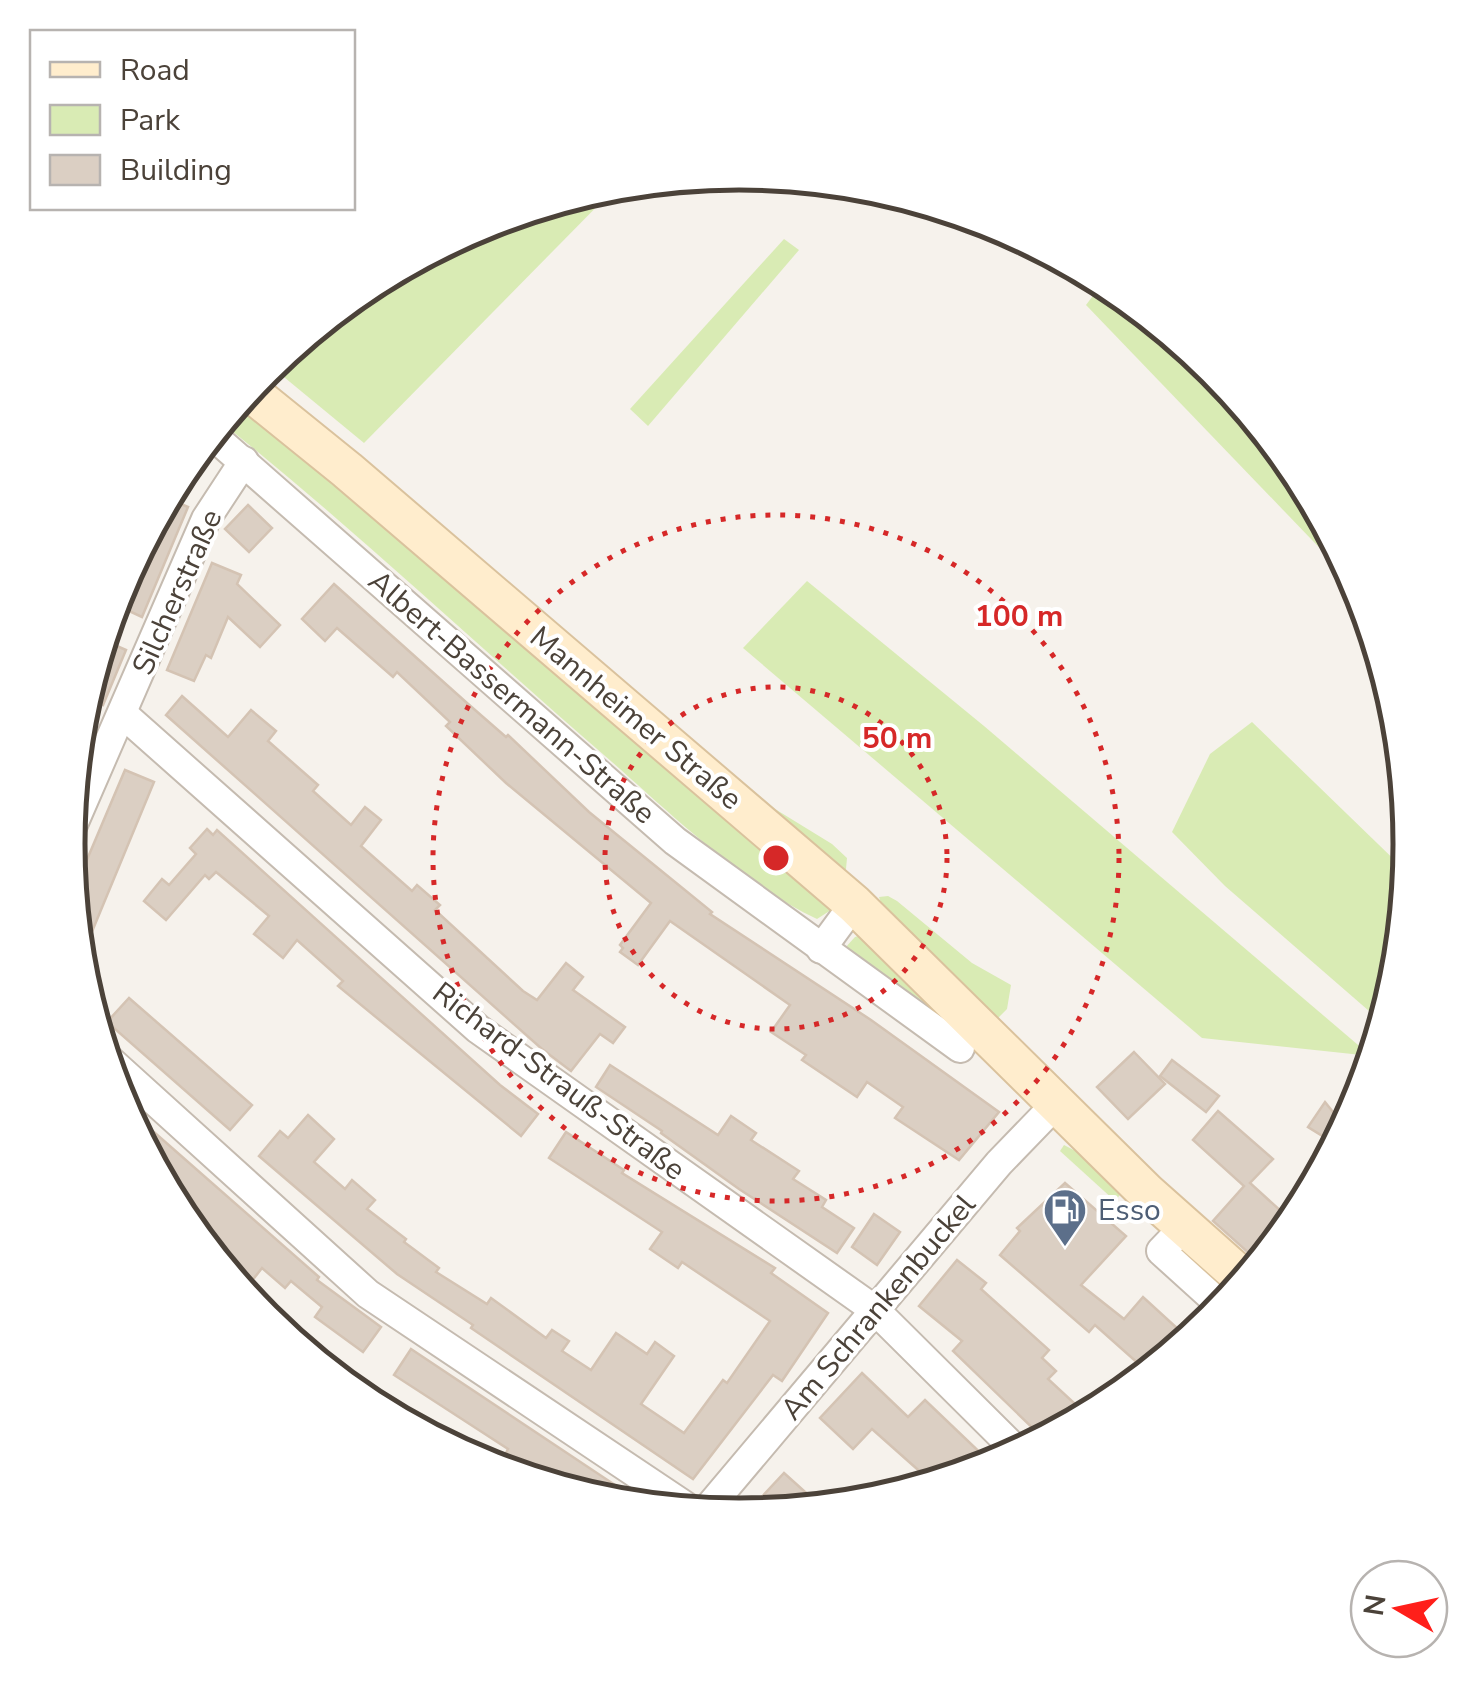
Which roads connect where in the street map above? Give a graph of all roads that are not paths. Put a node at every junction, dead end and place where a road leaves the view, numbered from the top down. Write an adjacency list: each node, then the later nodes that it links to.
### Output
1 (260, 400): 6 (main road, Mannheimer Straße)
2 (222, 443): 3 (street, Albert-Bassermann-Straße)
3 (244, 461): 4 (street, Silcherstraße); 7 (street, Albert-Bassermann-Straße)
4 (123, 714): 5 (street, Silcherstraße); 14 (street, Richard-Strauß-Straße)
5 (87, 794)
6 (854, 904): 7 (street); 10 (main road, Mannheimer Straße)
7 (821, 949): 8 (street, Albert-Bassermann-Straße)
8 (960, 1048)
9 (128, 1077): 16 (street)
10 (1056, 1104): 11 (main road, Mannheimer Straße); 14 (street, Am Schrankenbuckel)
11 (1185, 1226): 12 (main road, Mannheimer Straße); 13 (street)
12 (1236, 1272)
13 (1212, 1297)
14 (874, 1310): 15 (street, Richard-Strauß-Straße); 17 (street, Am Schrankenbuckel)
15 (1007, 1441)
16 (668, 1495)
17 (716, 1498)

